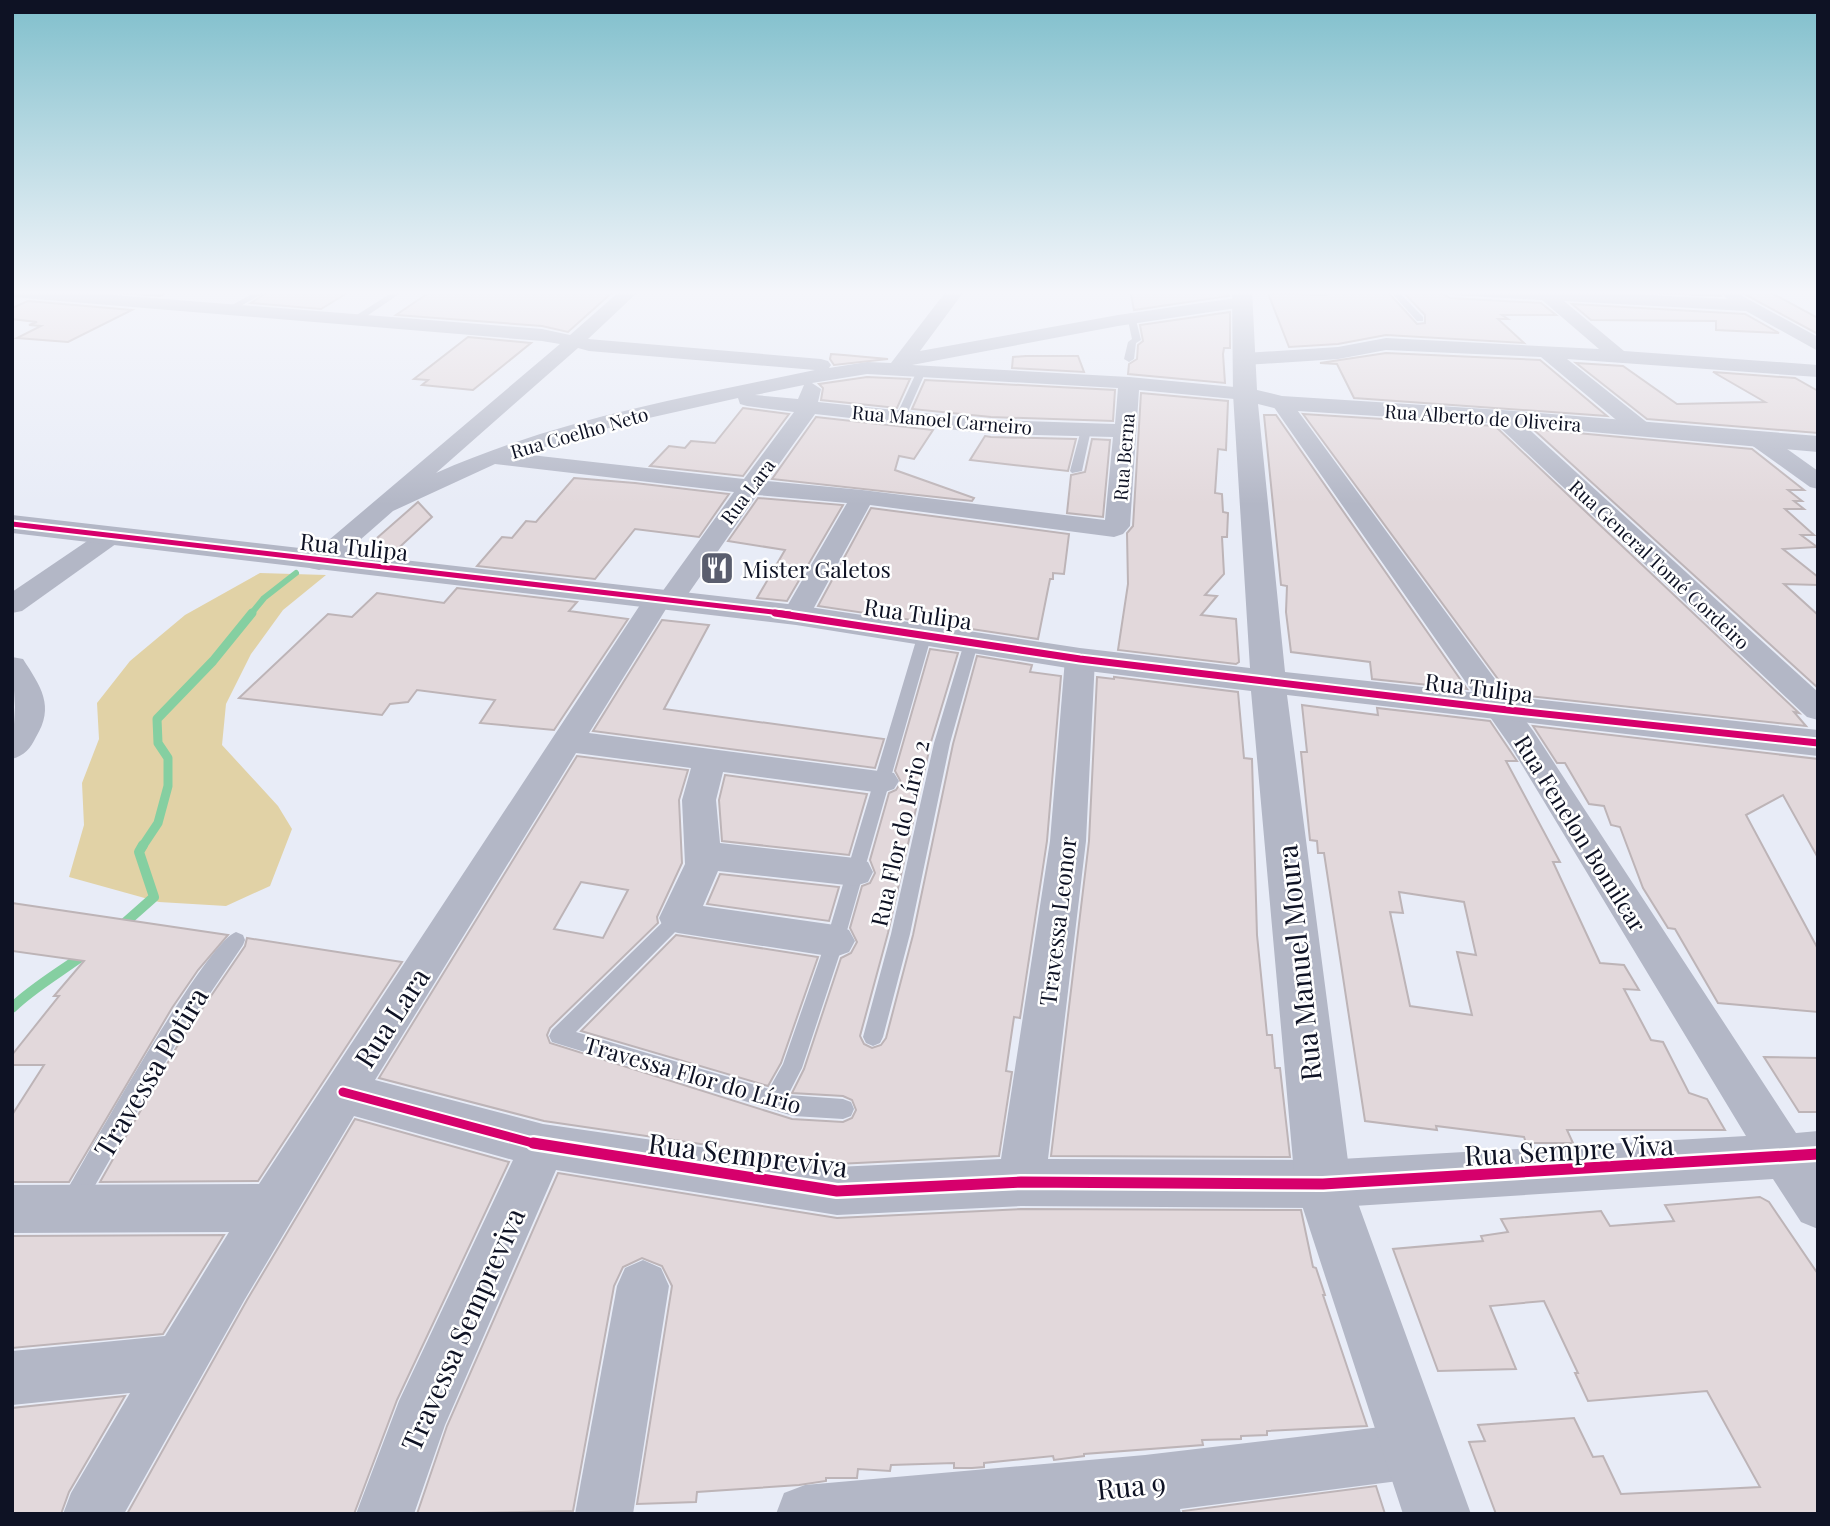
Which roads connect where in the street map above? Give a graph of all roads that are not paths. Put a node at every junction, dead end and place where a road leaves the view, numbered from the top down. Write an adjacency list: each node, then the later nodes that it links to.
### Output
1 (552, 361): 30 (street)
2 (779, 361): 12 (street)
3 (902, 361): 9 (street)
4 (917, 361): 9 (street)
5 (1245, 361): 13 (street, Rua Manuel Moura)
6 (1306, 361): 13 (street)
7 (1558, 361): 20 (street)
8 (1688, 361): 11 (street)
9 (899, 365): 10 (street, Rua Alberto de Oliveira); 12 (street, Rua Coelho Neto)
10 (921, 371): 14 (street, Rua Alberto de Oliveira); 18 (lane)
11 (1818, 371)
12 (823, 375): 15 (street, Rua Coelho Neto); 17 (street, Rua Lara)
13 (1245, 377): 14 (street, Rua Alberto de Oliveira); 16 (street, Rua Alberto de Oliveira); 41 (street, Rua Manuel Moura)
14 (1129, 383): 22 (street, Rua Berna)
15 (716, 397): 17 (street, Rua Manoel Carneiro); 25 (street, Rua Coelho Neto)
16 (1282, 403): 19 (street, Rua Alberto de Oliveira); 42 (street, Rua Fenelon Bomilcar)
17 (806, 407): 18 (street, Rua Manoel Carneiro); 28 (street, Rua Lara)
18 (901, 416): 21 (street, Rua Manoel Carneiro)
19 (1502, 417): 20 (street, Rua Alberto de Oliveira); 43 (street, Rua General Tomé Cordeiro)
20 (1641, 429): 23 (street, Rua Alberto de Oliveira)
21 (1087, 430): 22 (street, Rua Manoel Carneiro); 26 (lane)
22 (1126, 431): 29 (street, Rua Berna)
23 (1758, 439): 24 (street, Rua Alberto de Oliveira); 27 (street)
24 (1818, 444)
25 (492, 457): 28 (street); 30 (street, Rua Coelho Neto)
26 (1076, 471)
27 (1818, 482)
28 (751, 487): 29 (street); 34 (street, Rua Lara)
29 (862, 497): 36 (street)
30 (379, 508): 33 (street)
31 (12, 524): 32 (street, Rua Tulipa)
32 (111, 536): 33 (street, Rua Tulipa); 35 (street)
33 (319, 562): 34 (street, Rua Tulipa)
34 (663, 600): 36 (street, Rua Tulipa); 44 (street, Rua Lara)
35 (12, 605)
36 (796, 615): 37 (street, Rua Tulipa)
37 (925, 634): 38 (street, Rua Tulipa); 48 (lane)
38 (972, 640): 39 (street, Rua Tulipa); 54 (lane, Rua Flor do Lírio 2)
39 (1080, 659): 41 (street, Rua Tulipa); 60 (street, Travessa Leonor)
40 (12, 666): 46 (street)
41 (1268, 681): 42 (street, Rua Tulipa); 61 (street, Rua Manuel Moura)
42 (1499, 709): 45 (street, Rua Tulipa); 59 (street, Rua Fenelon Bomilcar)
43 (1818, 710)
44 (567, 741): 47 (street); 55 (street, Rua Lara)
45 (1818, 743)
46 (12, 748)
47 (710, 760): 48 (street); 49 (street, Travessa Flor do Lírio)
48 (882, 781): 50 (lane)
49 (704, 857): 50 (street); 51 (street, Travessa Flor do Lírio)
50 (855, 872): 53 (lane)
51 (678, 918): 53 (street); 56 (lane, Travessa Flor do Lírio)
52 (236, 940): 63 (lane, Travessa Potira)
53 (835, 941): 56 (lane)
54 (873, 1037)
55 (343, 1092): 58 (street, Rua Sempreviva); 64 (street, Rua Lara)
56 (774, 1100): 57 (lane, Travessa Flor do Lírio)
57 (843, 1109)
58 (543, 1146): 60 (street, Rua Sempreviva); 73 (street, Travessa Sempreviva)
59 (1801, 1155): 61 (street, Rua Sempre Viva); 62 (street, Rua Fenelon Bomilcar)
60 (1021, 1182): 61 (street, Rua Sempreviva)
61 (1323, 1184): 69 (street, Rua Manuel Moura)
62 (1818, 1205)
63 (69, 1208): 64 (street); 65 (street)
64 (272, 1208): 67 (street, Rua Lara)
65 (12, 1209)
66 (643, 1286): 74 (street)
67 (178, 1361): 68 (street); 72 (street, Rua Lara)
68 (12, 1378)
69 (1414, 1451): 70 (street, Rua 9); 76 (street, Rua Manuel Moura)
70 (1149, 1499): 71 (street, Rua 9)
71 (971, 1507): 75 (street, Rua 9)
72 (92, 1514)
73 (385, 1514)
74 (604, 1514)
75 (805, 1514)
76 (1437, 1514)

